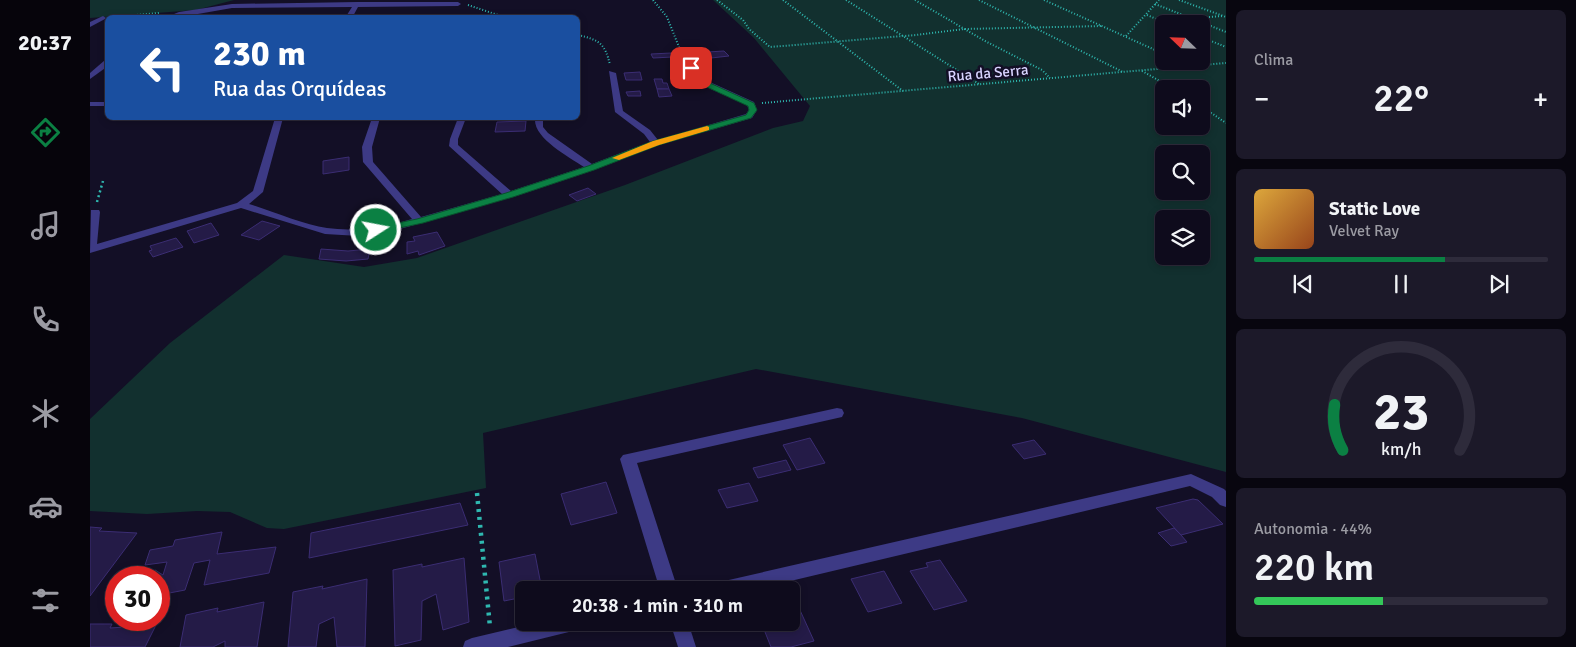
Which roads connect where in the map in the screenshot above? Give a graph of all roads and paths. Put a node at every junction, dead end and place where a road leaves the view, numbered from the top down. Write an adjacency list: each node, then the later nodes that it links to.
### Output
1 (653, 0): 37 (path)
2 (717, 0): 33 (path)
3 (783, 0): 33 (path)
4 (846, 0): 31 (path)
5 (915, 0): 28 (path)
6 (979, 0): 26 (path)
7 (1044, 0): 27 (path)
8 (1158, 0): 12 (path)
9 (1179, 0): 20 (path)
10 (357, 4): 11 (street); 13 (street); 16 (street)
11 (458, 4): 17 (path)
12 (1156, 4): 18 (path); 19 (path)
13 (190, 13): 14 (path); 15 (street)
14 (138, 15)
15 (181, 15)
16 (350, 15)
17 (496, 15)
18 (1185, 15)
19 (1148, 16): 23 (path); 32 (path)
20 (1225, 16): 21 (path)
21 (1210, 17)
22 (103, 18): 24 (street)
23 (1155, 19)
24 (90, 25)
25 (1210, 25): 29 (path)
26 (1031, 26): 27 (path); 28 (path); 43 (path)
27 (1103, 26): 32 (path)
28 (964, 28): 31 (path); 46 (path)
29 (1226, 32)
30 (580, 36): 44 (path)
31 (902, 36): 33 (path); 48 (path)
32 (1126, 36): 36 (path)
33 (837, 41): 49 (path)
34 (1210, 41): 35 (path)
35 (1226, 47)
36 (1155, 50)
37 (683, 55): 52 (street)
38 (1226, 63): 40 (path, Rua da Serra)
39 (105, 64): 45 (street)
40 (1210, 64)
41 (1155, 69): 42 (path, Rua da Serra)
42 (1141, 71): 43 (path, Rua da Serra); 47 (path)
43 (1123, 72): 46 (path, Rua da Serra)
44 (612, 73): 59 (street)
45 (90, 76)
46 (1050, 79): 48 (path, Rua da Serra)
47 (1158, 80)
48 (980, 85): 49 (path, Rua da Serra)
49 (903, 91): 52 (path, Rua da Serra)
50 (90, 104): 51 (street)
51 (105, 104)
52 (752, 106): 59 (street)
53 (1210, 112): 58 (path)
54 (279, 120): 63 (street)
55 (375, 120): 65 (street)
56 (461, 120): 62 (street)
57 (539, 120): 60 (street)
58 (1226, 124)
59 (656, 143): 60 (street)
60 (591, 168): 62 (street)
61 (103, 181): 64 (path)
62 (510, 195): 65 (street)
63 (241, 205): 65 (street); 66 (street)
64 (95, 212): 66 (street)
65 (419, 221)
66 (90, 250)
67 (837, 413): 70 (street)
68 (477, 493): 74 (path)
69 (1226, 501): 71 (street)
70 (666, 581)
71 (759, 581)
72 (538, 631): 74 (street)
73 (682, 631): 76 (street)
74 (491, 642): 75 (street)
75 (472, 647)
76 (688, 647)

